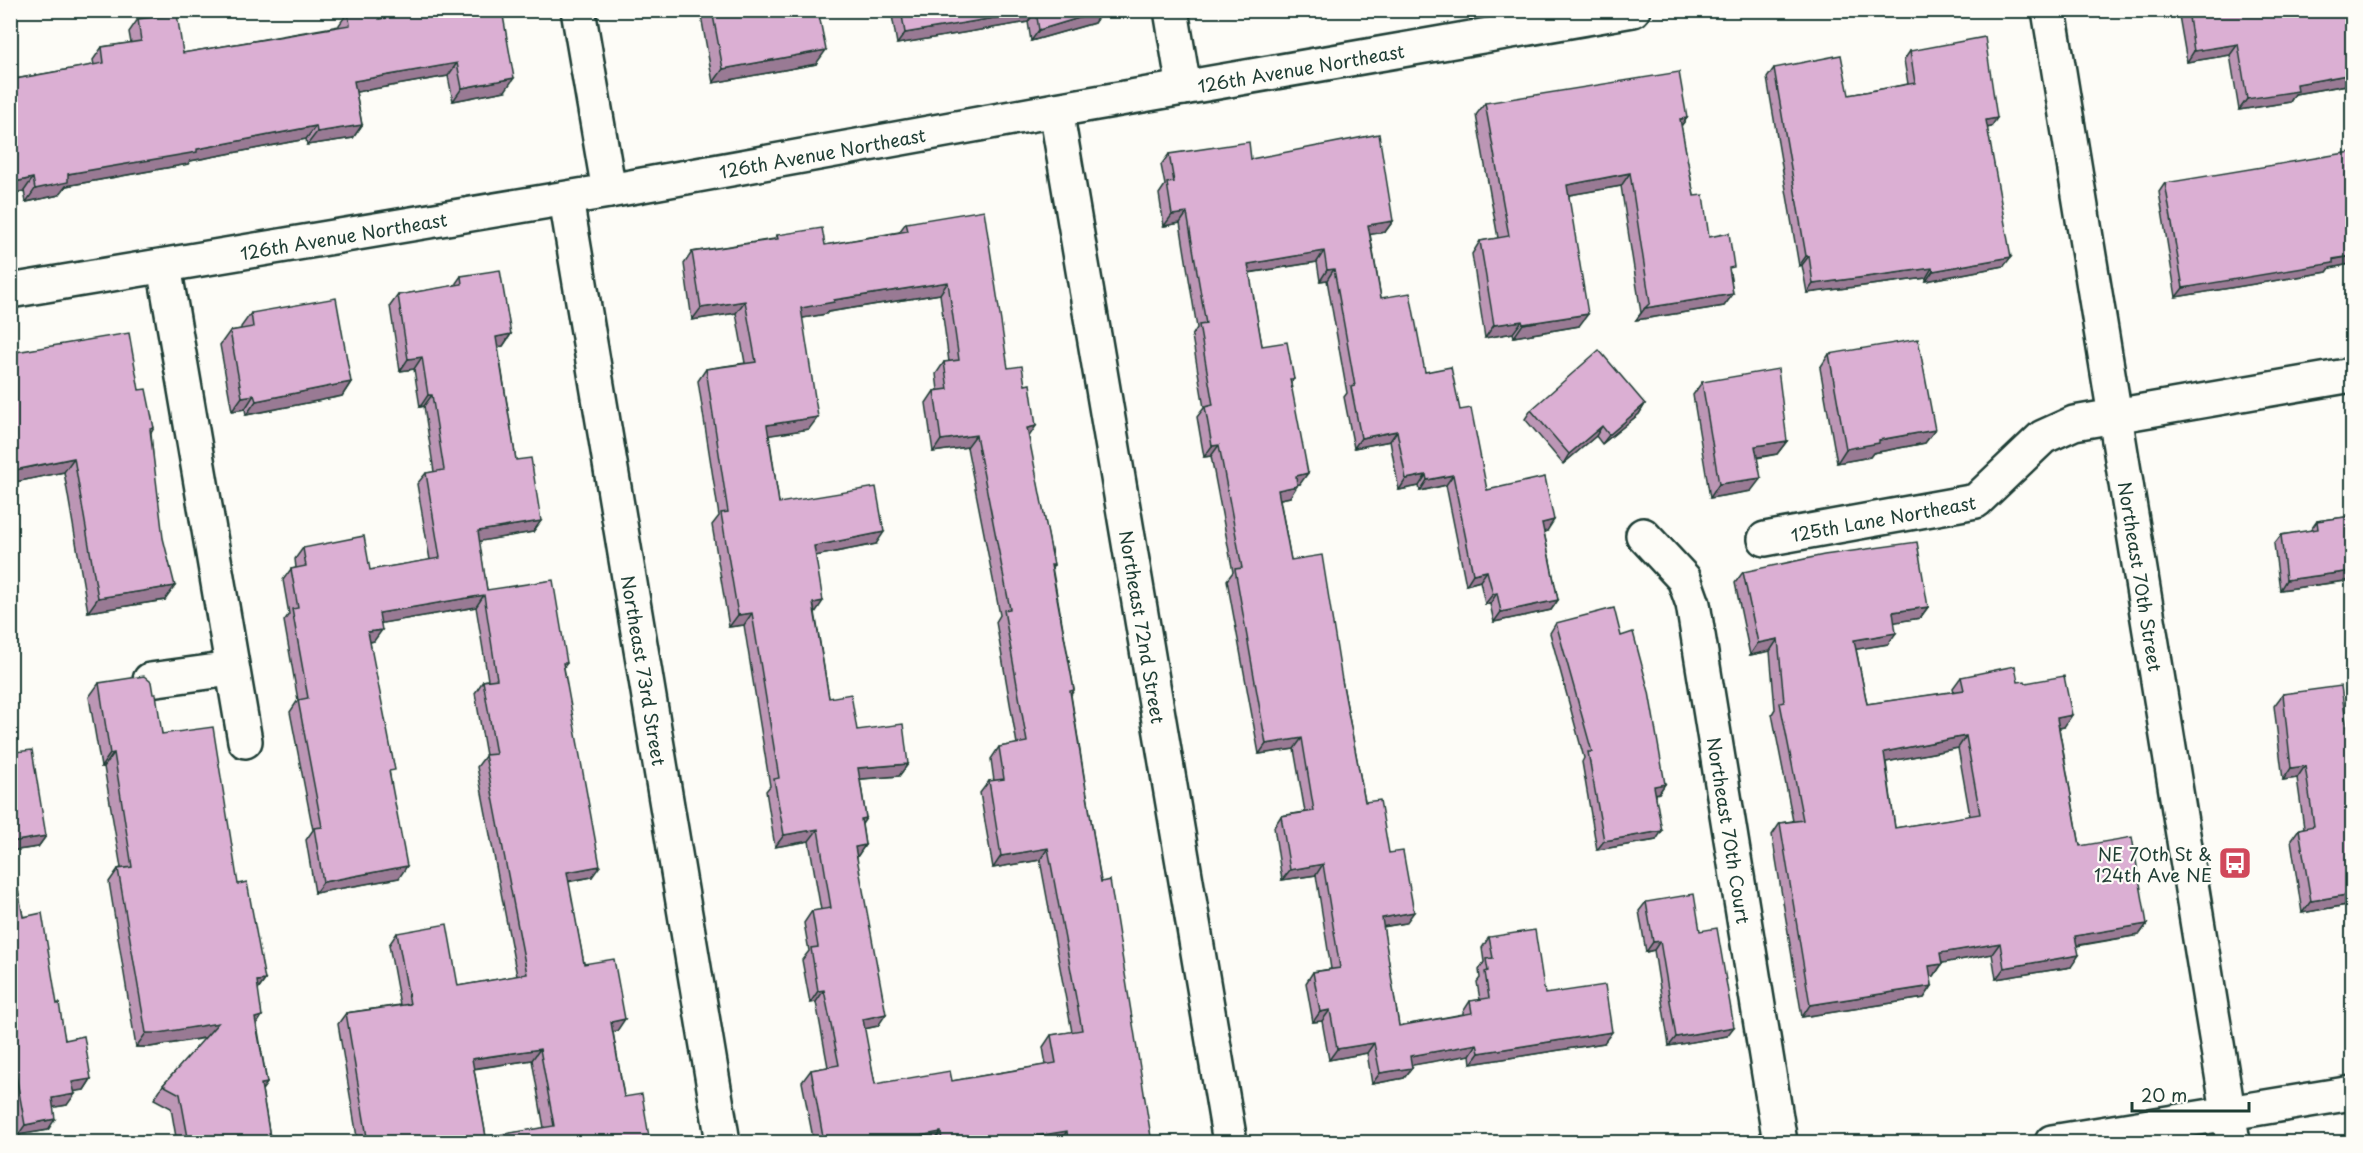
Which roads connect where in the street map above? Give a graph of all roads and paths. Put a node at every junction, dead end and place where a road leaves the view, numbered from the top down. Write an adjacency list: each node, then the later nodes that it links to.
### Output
1 (578, 10): 7 (street)
2 (1171, 10): 5 (street)
3 (1633, 10): 5 (street, 126th Avenue Northeast)
4 (2049, 10): 12 (street, Northeast 70th Street)
5 (1184, 88): 6 (street, 126th Avenue Northeast)
6 (1056, 110): 7 (street, 126th Avenue Northeast); 21 (street, Northeast 72nd Street)
7 (609, 191): 8 (street, 126th Avenue Northeast)
8 (566, 199): 9 (street, 126th Avenue Northeast); 20 (street, Northeast 73rd Street)
9 (164, 266): 10 (street, 126th Avenue Northeast); 15 (street)
10 (10, 291)
11 (2352, 375): 12 (street, 125th Lane Northeast)
12 (2115, 414): 14 (street, 125th Lane Northeast); 19 (street, Northeast 70th Street)
13 (1643, 535): 22 (street, Northeast 70th Court)
14 (1765, 538)
15 (231, 669): 16 (street); 17 (street)
16 (150, 680)
17 (246, 741)
18 (2352, 1093): 19 (street)
19 (2231, 1128): 23 (street)
20 (723, 1143)
21 (1230, 1143)
22 (1780, 1143)
23 (2052, 1143)

